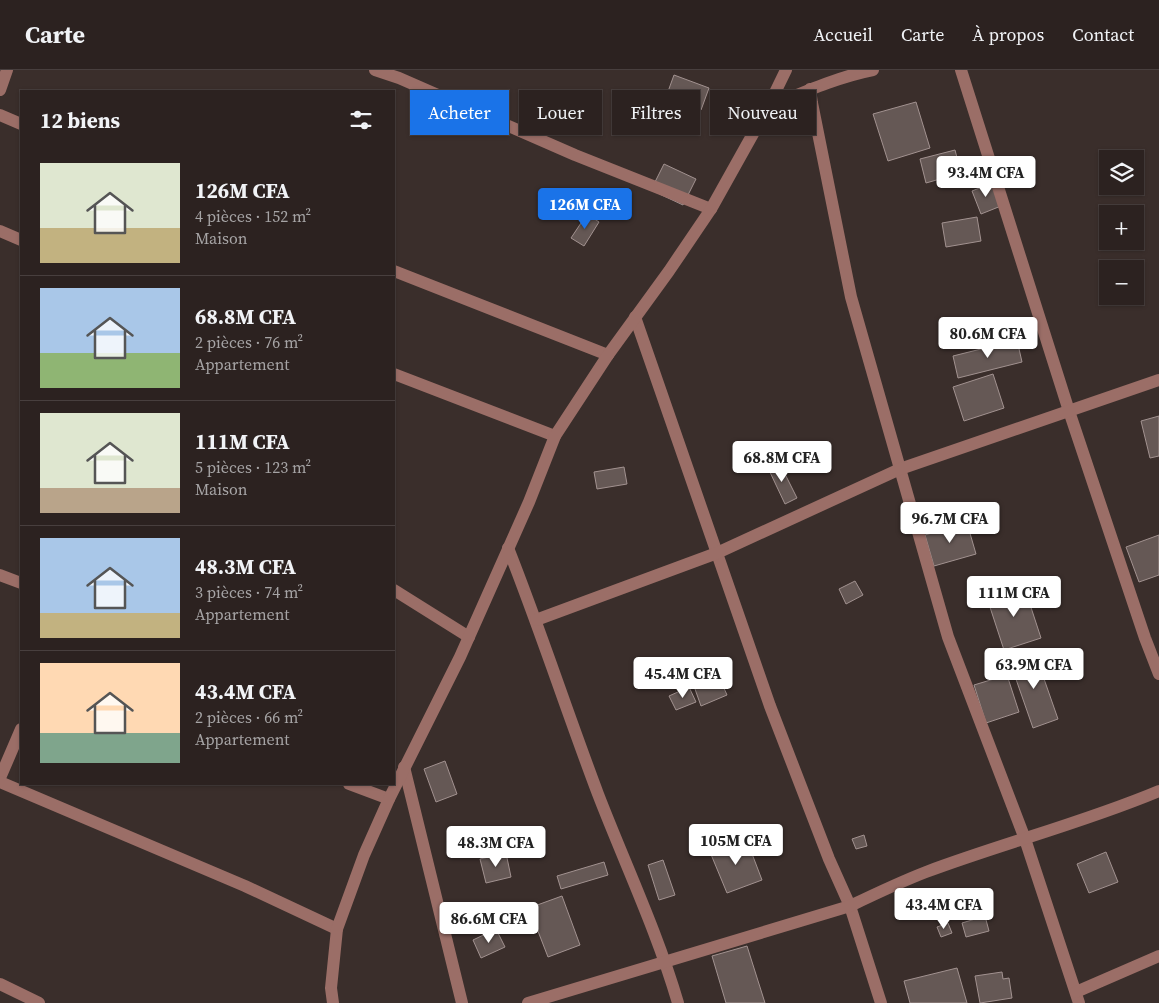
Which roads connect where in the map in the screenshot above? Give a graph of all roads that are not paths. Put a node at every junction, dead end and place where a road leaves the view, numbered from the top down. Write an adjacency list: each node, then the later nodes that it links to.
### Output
1 (7, 70): 9 (street)
2 (375, 70): 14 (street)
3 (786, 70): 10 (street)
4 (834, 70): 7 (street)
5 (873, 70): 7 (street)
6 (962, 70): 22 (street)
7 (849, 76): 8 (street)
8 (810, 89): 24 (street)
9 (0, 90)
10 (776, 90)
11 (0, 115): 12 (street)
12 (20, 124)
13 (752, 135): 14 (street)
14 (711, 209): 18 (street)
15 (0, 231): 16 (street)
16 (20, 240)
17 (395, 271): 19 (street)
18 (635, 317): 19 (street); 26 (street)
19 (608, 355): 23 (street)
20 (395, 374): 23 (street)
21 (1159, 380): 22 (street)
22 (1069, 411): 24 (street); 32 (street)
23 (555, 436): 25 (street)
24 (900, 469): 26 (street); 40 (street)
25 (508, 548): 30 (street); 31 (street)
26 (717, 553): 30 (street); 41 (street)
27 (0, 575): 28 (street)
28 (20, 583)
29 (395, 591): 31 (street)
30 (536, 620): 44 (street)
31 (469, 637): 34 (street)
32 (1159, 674)
33 (20, 732): 35 (street)
34 (404, 767): 39 (street); 49 (street)
35 (0, 778)
36 (0, 782): 42 (street)
37 (352, 785): 39 (street)
38 (1159, 791): 40 (street)
39 (389, 799): 42 (street)
40 (1025, 839): 41 (street); 46 (street)
41 (850, 906): 44 (street); 52 (street)
42 (337, 929): 48 (street)
43 (1159, 956): 46 (street)
44 (666, 963): 50 (street); 51 (street)
45 (0, 984): 47 (street)
46 (1078, 997)
47 (39, 1003)
48 (333, 1003)
49 (462, 1003)
50 (528, 1003)
51 (678, 1003)
52 (881, 1003)

